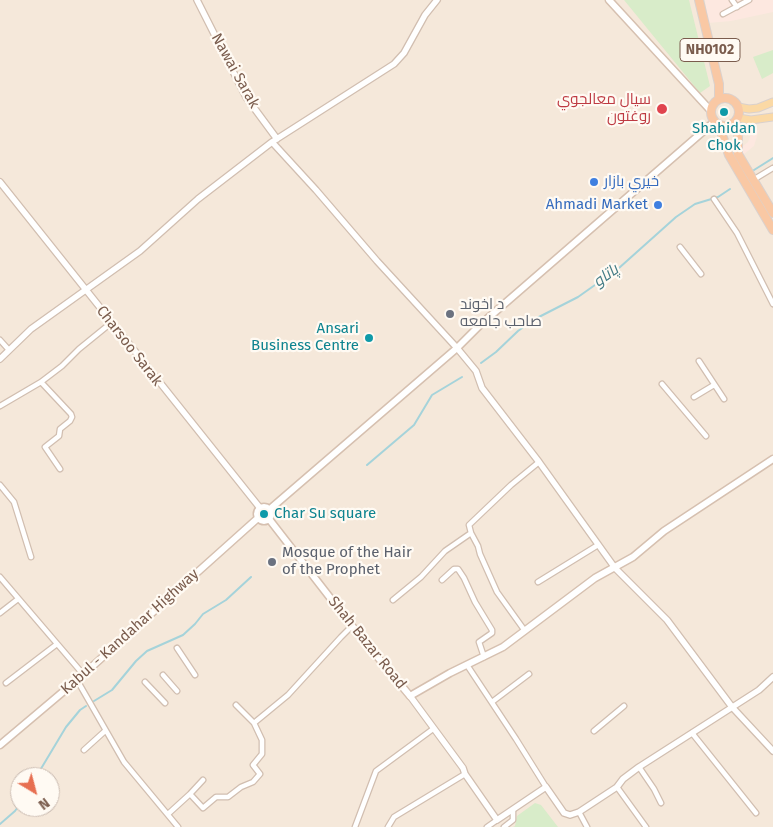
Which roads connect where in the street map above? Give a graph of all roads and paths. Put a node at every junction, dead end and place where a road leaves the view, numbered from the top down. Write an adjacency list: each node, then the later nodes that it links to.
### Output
1 (197, 0): 16 (street, Nawai Sarak)
2 (437, 0): 16 (street)
3 (609, 0): 12 (main road)
4 (700, 0): 9 (highway, NH0102)
5 (732, 0): 7 (street)
6 (749, 0): 7 (street)
7 (736, 7): 8 (street)
8 (723, 14)
9 (719, 99): 11 (highway); 12 (highway)
10 (773, 102): 11 (main road)
11 (738, 107): 14 (highway)
12 (710, 111): 15 (highway)
13 (773, 117): 14 (main road)
14 (737, 120): 15 (highway); 18 (highway)
15 (717, 124): 22 (highway); 29 (main road)
16 (274, 140): 25 (street); 29 (street, Nawai Sarak)
17 (773, 168): 18 (street)
18 (753, 180): 21 (highway)
19 (0, 182): 25 (street, Charsoo Sarak)
20 (714, 199): 26 (street)
21 (773, 213)
22 (773, 230)
23 (680, 246): 24 (street)
24 (701, 274)
25 (85, 290): 27 (street, Charsoo Sarak); 30 (street)
26 (773, 304)
27 (111, 323): 33 (street); 44 (street, Charsoo Sarak)
28 (0, 340): 30 (street)
29 (457, 348): 41 (street, Nawai Sarak); 45 (main road)
30 (8, 350): 31 (street)
31 (0, 359)
32 (699, 361): 35 (street)
33 (41, 382): 38 (street); 42 (street)
34 (662, 384): 39 (street)
35 (714, 385): 36 (street); 37 (street)
36 (694, 397)
37 (724, 399)
38 (0, 406)
39 (706, 436)
40 (773, 459): 51 (main road)
41 (539, 462): 48 (street); 49 (street, Nawai Sarak)
42 (60, 468)
43 (0, 485): 50 (street)
44 (260, 508): 45 (main road); 46 (main road)
45 (270, 509): 47 (main road)
46 (258, 518): 47 (main road); 64 (main road, Kabul - Kandahar Highway)
47 (269, 520): 58 (main road, Shah Bazar Road)
48 (471, 533): 56 (street); 59 (street)
49 (598, 545): 51 (street, Nawai Sarak); 54 (street)
50 (31, 557)
51 (615, 568): 59 (main road); 78 (street, Nawai Sarak)
52 (0, 577): 55 (street)
53 (442, 580): 62 (street)
54 (538, 582)
55 (18, 598): 57 (street); 60 (street)
56 (393, 600)
57 (0, 613)
58 (352, 626): 73 (main road, Shah Bazar Road); 79 (street)
59 (525, 631): 62 (main road)
60 (57, 644): 64 (street); 71 (street)
61 (177, 648): 67 (street)
62 (484, 657): 63 (main road)
63 (467, 665): 73 (main road); 74 (street)
64 (82, 674): 69 (main road, Kabul - Kandahar Highway)
65 (529, 674): 74 (street)
66 (163, 675): 72 (street)
67 (195, 675)
68 (773, 678): 78 (street)
69 (76, 680): 81 (street); 84 (main road, Kabul - Kandahar Highway)
70 (145, 682): 75 (street)
71 (6, 683)
72 (178, 691)
73 (410, 696): 80 (street)
74 (492, 702): 90 (street)
75 (165, 703)
76 (236, 705): 79 (street)
77 (624, 706): 82 (street)
78 (732, 707): 83 (street); 86 (street, Nawai Sarak)
79 (254, 723): 92 (street)
80 (433, 729): 88 (street); 100 (street)
81 (105, 731): 85 (street); 97 (street)
82 (594, 731)
83 (692, 733): 87 (street); 96 (street)
84 (0, 745)
85 (84, 750)
86 (773, 751)
87 (639, 767): 91 (street); 93 (street)
88 (464, 774): 98 (street); 101 (street)
89 (203, 780): 92 (street)
90 (546, 787): 95 (street); 98 (street)
91 (617, 787): 95 (street); 105 (street)
92 (190, 794): 97 (street)
93 (660, 803)
94 (512, 812): 103 (street)
95 (579, 812): 104 (street)
96 (756, 813)
97 (168, 814): 99 (street)
98 (497, 820): 102 (street)
99 (178, 827)
100 (355, 827)
101 (388, 827)
102 (487, 827)
103 (504, 827)
104 (588, 827)
105 (646, 827)

